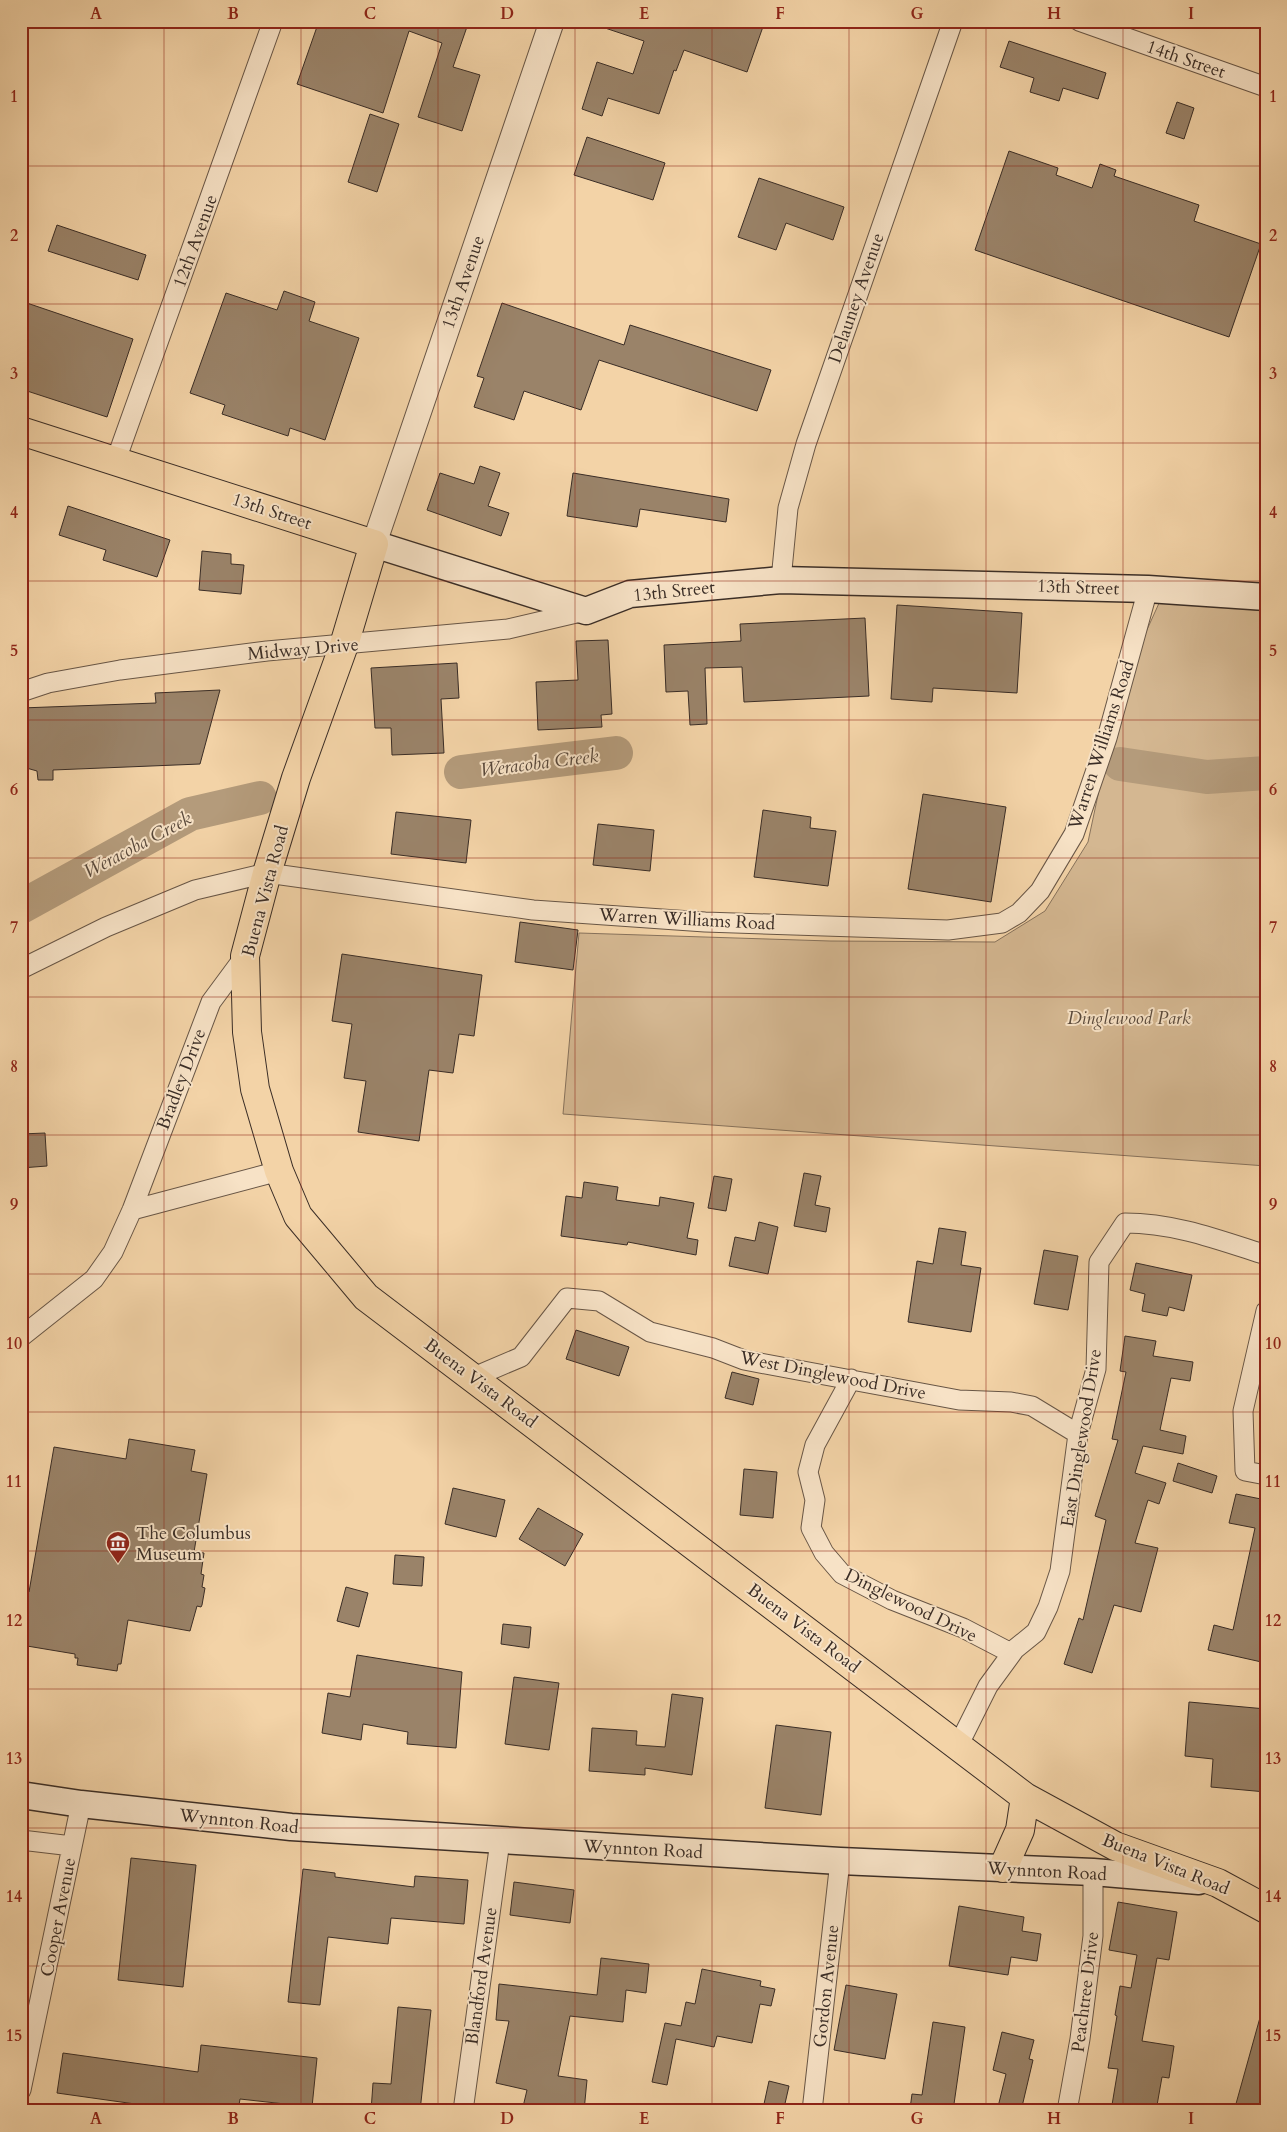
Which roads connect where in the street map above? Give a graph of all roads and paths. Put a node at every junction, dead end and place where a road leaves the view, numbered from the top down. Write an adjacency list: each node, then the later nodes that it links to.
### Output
1 (274, 21): 7 (street, 12th Avenue)
2 (552, 21): 8 (street, 13th Avenue)
3 (953, 21): 9 (street, Delauney Avenue)
4 (1079, 21): 5 (street, 14th Street)
5 (1266, 87)
6 (21, 430): 7 (main road, 13th Street)
7 (116, 460): 8 (main road, 13th Street)
8 (374, 544): 12 (main road, 13th Street); 13 (main road, Buena Vista Road)
9 (781, 580): 10 (main road, 13th Street); 12 (main road, 13th Street)
10 (1148, 588): 11 (main road, 13th Street); 15 (street, Warren Williams Road)
11 (1266, 597)
12 (586, 611): 13 (street, Midway Drive)
13 (344, 644): 14 (street, Midway Drive); 15 (main road, Buena Vista Road)
14 (21, 692)
15 (267, 873): 16 (main road, Buena Vista Road); 17 (street, Warren Williams Road)
16 (245, 956): 18 (main road, Buena Vista Road); 19 (street, Bradley Drive)
17 (21, 969)
18 (279, 1171): 19 (street); 23 (main road, Buena Vista Road)
19 (132, 1210): 22 (street, Bradley Drive)
20 (1266, 1255): 25 (street, East Dinglewood Drive)
21 (1266, 1311): 26 (street)
22 (21, 1337)
23 (474, 1377): 24 (street, West Dinglewood Drive); 28 (main road, Buena Vista Road)
24 (851, 1379): 25 (street, West Dinglewood Drive); 27 (street, Dinglewood Drive)
25 (1078, 1434): 27 (street, East Dinglewood Drive)
26 (1266, 1475)
27 (1011, 1653): 28 (street, East Dinglewood Drive)
28 (958, 1746): 30 (main road, Buena Vista Road)
29 (21, 1795): 31 (main road, Wynnton Road)
30 (1025, 1797): 36 (main road); 38 (main road, Buena Vista Road)
31 (81, 1804): 33 (main road, Wynnton Road); 34 (street, Cooper Avenue)
32 (21, 1840): 34 (street)
33 (500, 1841): 35 (main road, Wynnton Road); 42 (street, Blandford Avenue)
34 (72, 1846): 41 (street, Cooper Avenue)
35 (840, 1861): 36 (main road, Wynnton Road); 43 (street, Gordon Avenue)
36 (1003, 1868): 37 (main road, Wynnton Road)
37 (1093, 1872): 38 (main road, Wynnton Road); 44 (street, Peachtree Drive)
38 (1218, 1883): 39 (main road, Wynnton Road); 40 (main road, Buena Vista Road)
39 (1266, 1886)
40 (1266, 1909)
41 (21, 2090)
42 (463, 2111)
43 (812, 2111)
44 (1068, 2111)

